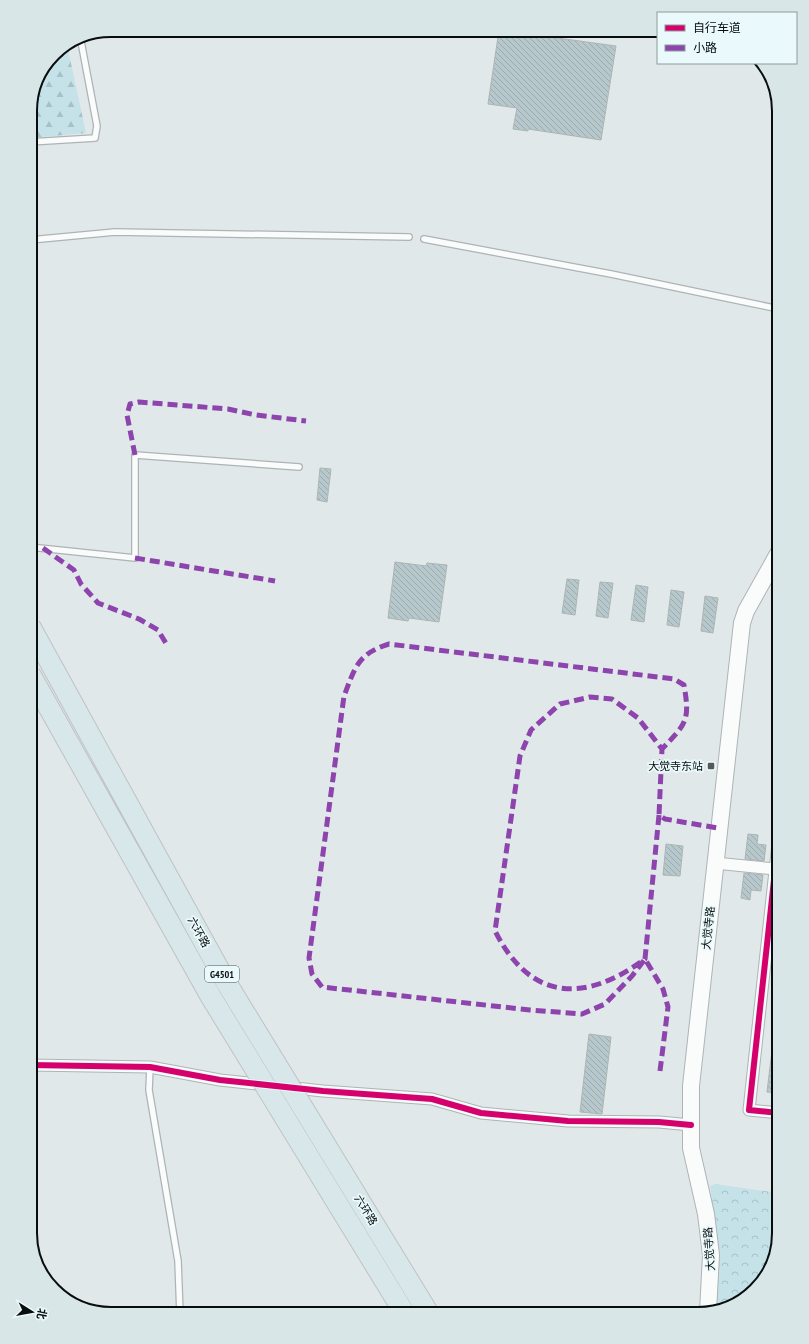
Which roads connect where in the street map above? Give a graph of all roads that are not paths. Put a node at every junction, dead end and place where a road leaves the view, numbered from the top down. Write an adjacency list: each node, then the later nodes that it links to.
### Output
1 (81, 43): 2 (lane)
2 (37, 142)
3 (409, 237): 4 (lane)
4 (37, 239)
5 (424, 239): 6 (lane)
6 (772, 308)
7 (299, 467): 8 (lane)
8 (37, 548)
9 (772, 565): 12 (main road, 大觉寺路)
10 (37, 639): 24 (highway, 六环路 / G4501, bridge)
11 (37, 686): 23 (highway, 六环路 / G4501, bridge)
12 (715, 863): 13 (street); 20 (main road, 大觉寺路)
13 (772, 869)
14 (772, 897): 15 (street)
15 (767, 944): 16 (street); 19 (street)
16 (772, 944)
17 (37, 1065): 18 (street)
18 (150, 1067): 20 (street); 22 (lane)
19 (772, 1112)
20 (691, 1125): 21 (main road, 大觉寺路)
21 (708, 1306)
22 (180, 1307)
23 (401, 1307)
24 (425, 1307)

